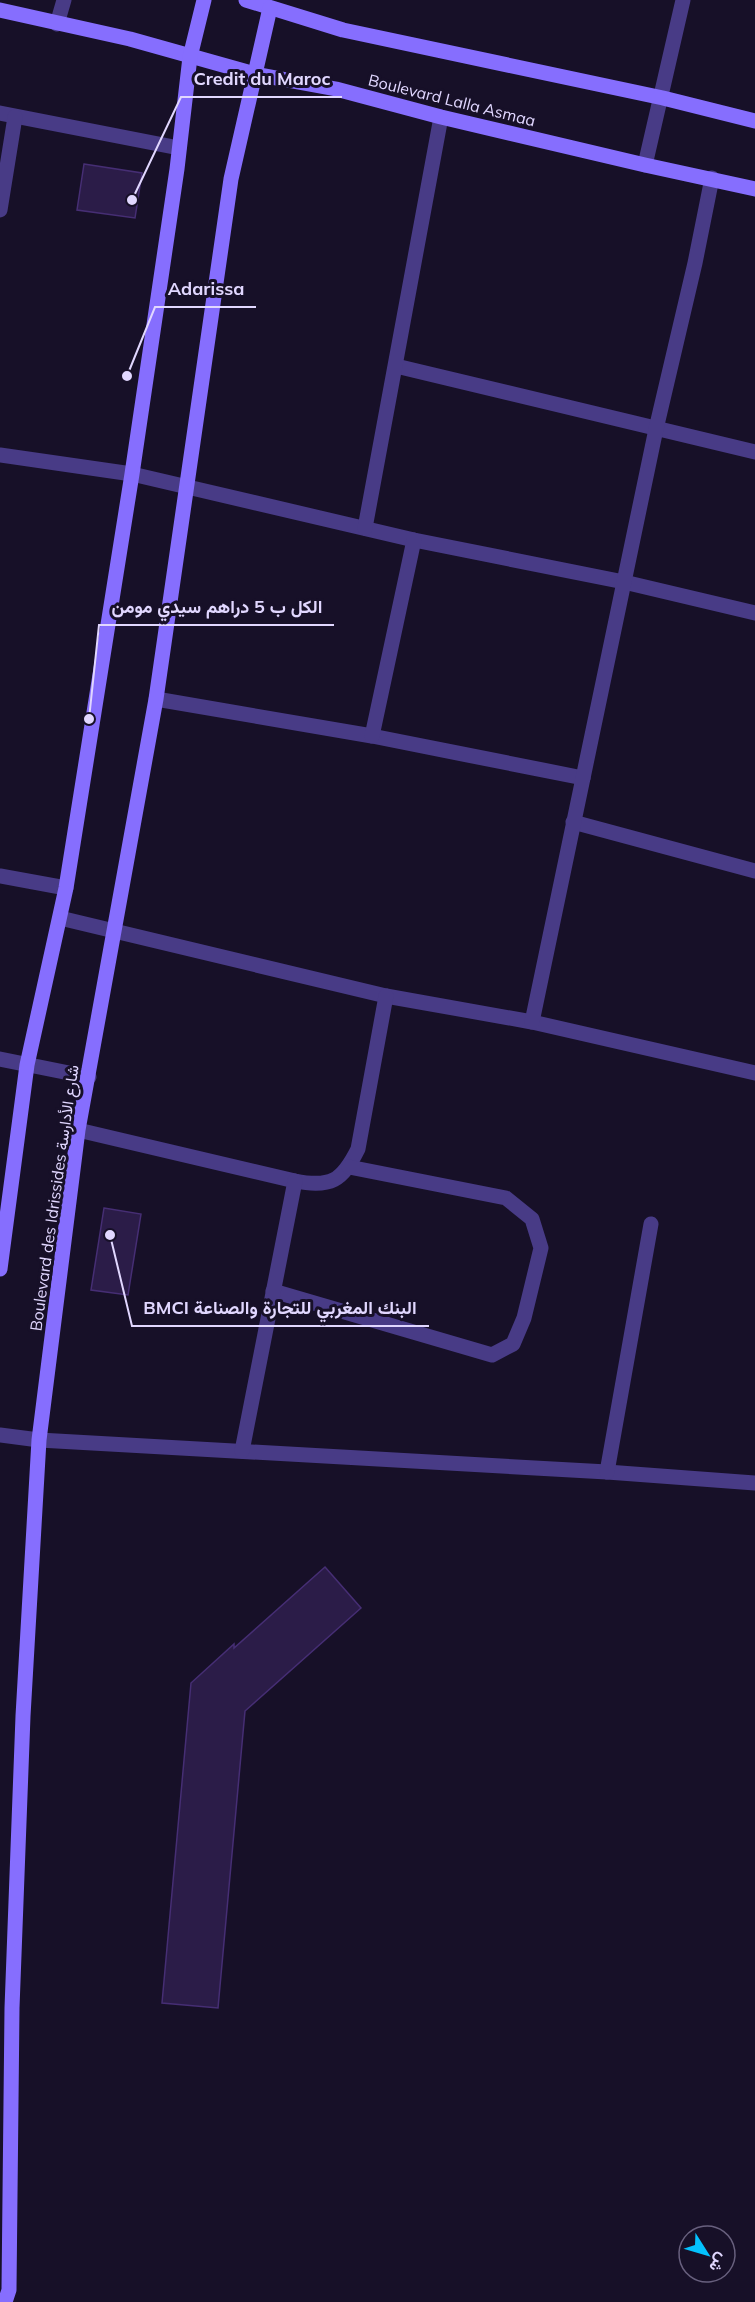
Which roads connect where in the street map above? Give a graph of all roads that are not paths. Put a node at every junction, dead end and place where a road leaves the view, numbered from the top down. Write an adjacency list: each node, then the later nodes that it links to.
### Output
1 (64, 0): 7 (street)
2 (204, 0): 8 (street)
3 (246, 0): 5 (street)
4 (683, 0): 10 (street)
5 (270, 8): 9 (street, Boulevard des Idrissides شارع الأدارسة); 10 (street)
6 (0, 10): 7 (street, Boulevard Lalla Asmaa)
7 (57, 24): 8 (street, Boulevard Lalla Asmaa)
8 (190, 57): 9 (street, Boulevard Lalla Asmaa); 14 (street)
9 (255, 74): 12 (street, Boulevard Lalla Asmaa); 24 (street, Boulevard des Idrissides شارع الأدارسة)
10 (663, 98): 13 (street); 15 (street)
11 (8, 115): 14 (street); 18 (street)
12 (441, 117): 15 (street, Boulevard Lalla Asmaa); 19 (street)
13 (755, 121)
14 (180, 148): 23 (street)
15 (645, 165): 16 (street, Boulevard Lalla Asmaa)
16 (712, 178): 17 (street, Boulevard Lalla Asmaa); 20 (street)
17 (755, 189)
18 (0, 210)
19 (396, 366): 20 (street); 25 (street)
20 (656, 429): 21 (street); 27 (street)
21 (755, 452)
22 (0, 455): 23 (street)
23 (132, 474): 24 (street); 35 (street)
24 (189, 486): 25 (street); 29 (street, Boulevard des Idrissides شارع الأدارسة)
25 (365, 528): 26 (street)
26 (414, 540): 27 (street); 30 (street)
27 (624, 582): 28 (street); 31 (street)
28 (755, 614)
29 (156, 699): 30 (street); 37 (street, Boulevard des Idrissides شارع الأدارسة)
30 (372, 736): 31 (street)
31 (583, 778): 32 (street)
32 (573, 822): 33 (street); 39 (street)
33 (755, 871)
34 (0, 876): 35 (street)
35 (66, 888): 36 (street)
36 (60, 918): 37 (street); 41 (street)
37 (115, 933): 38 (street); 43 (street, Boulevard des Idrissides شارع الأدارسة)
38 (386, 996): 39 (street); 45 (street)
39 (532, 1022): 42 (street)
40 (0, 1059): 41 (street)
41 (27, 1065): 43 (street); 48 (street)
42 (755, 1074)
43 (88, 1077): 44 (street, Boulevard des Idrissides شارع الأدارسة)
44 (78, 1130): 46 (street); 52 (street, Boulevard des Idrissides شارع الأدارسة)
45 (349, 1167): 46 (street); 50 (street)
46 (295, 1181): 50 (street)
47 (651, 1224): 54 (street)
48 (2, 1233): 49 (street)
49 (0, 1269)
50 (273, 1291): 53 (street)
51 (0, 1435): 52 (street)
52 (39, 1440): 53 (street); 56 (street, Boulevard des Idrissides شارع الأدارسة)
53 (242, 1451): 54 (street)
54 (607, 1472): 55 (street)
55 (755, 1483)
56 (5, 2150): 57 (street, Boulevard des Idrissides شارع الأدارسة)
57 (5, 2302)

